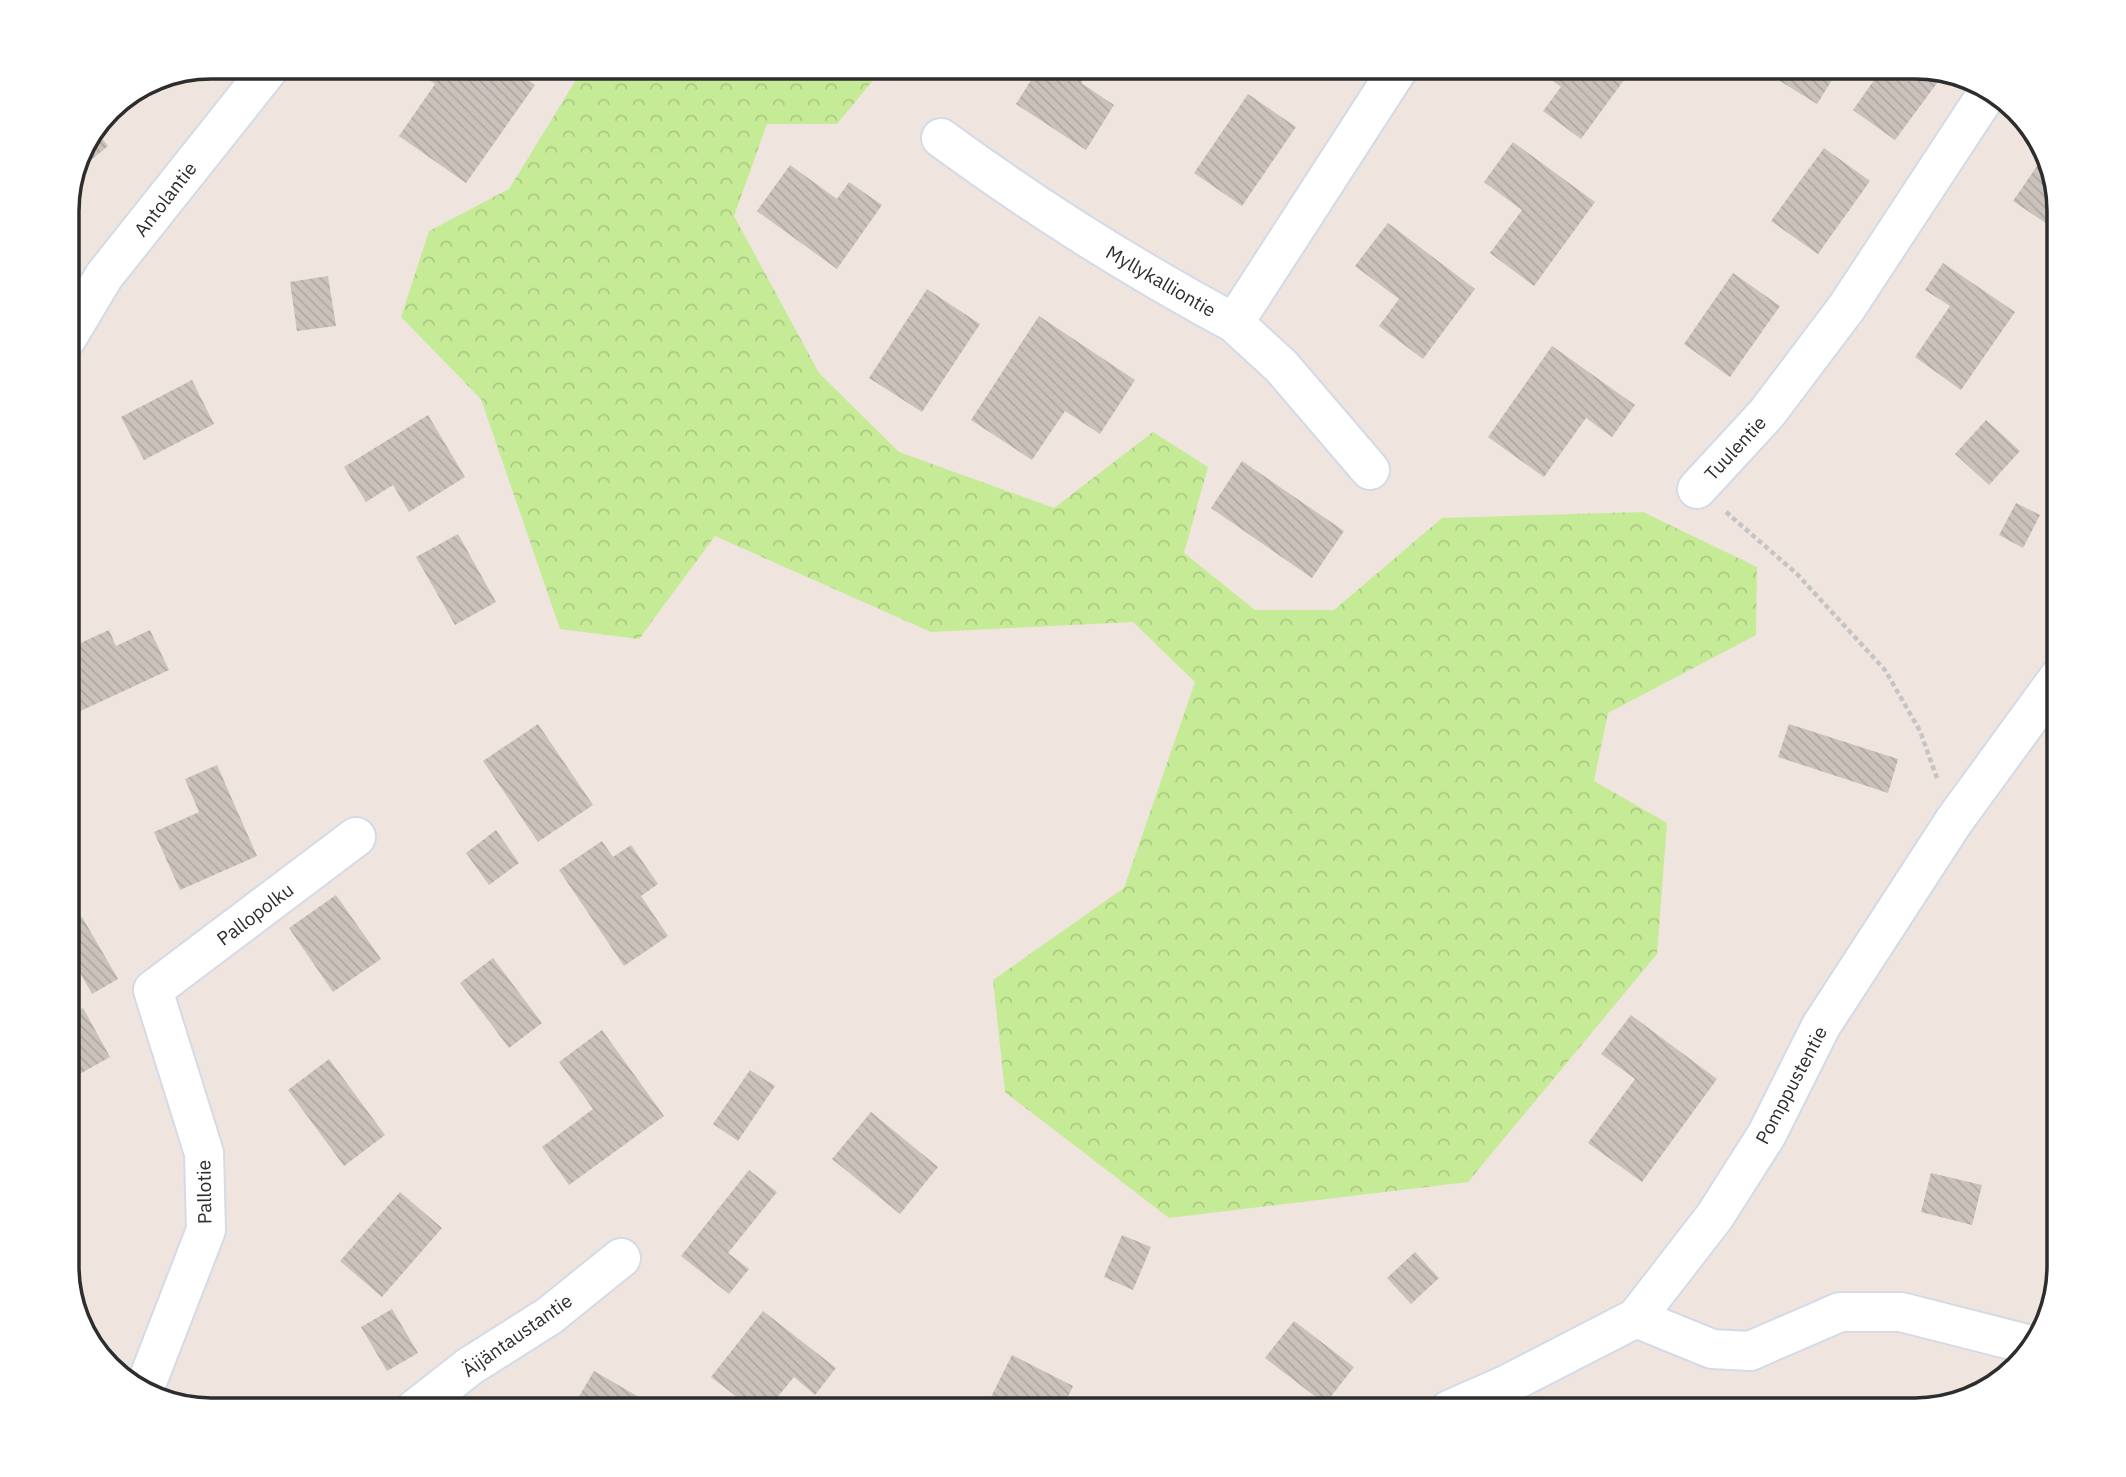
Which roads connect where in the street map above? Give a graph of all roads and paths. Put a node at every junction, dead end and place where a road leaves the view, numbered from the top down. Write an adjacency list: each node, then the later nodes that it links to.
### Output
1 (261, 79): 5 (street, Antolantie)
2 (1392, 79): 6 (street, Myllykalliontie)
3 (1984, 98): 8 (street, Tuulentie)
4 (941, 138): 6 (street, Myllykalliontie)
5 (79, 318)
6 (1234, 323): 7 (street)
7 (1370, 470)
8 (1697, 489): 10 (path, Tuulentie)
9 (2047, 695): 10 (street, Pomppustentie)
10 (1954, 821): 14 (street, Pomppustentie)
11 (356, 837): 12 (street, Pallopolku)
12 (153, 990): 16 (street, Pallotie)
13 (621, 1258): 17 (street, Äijäntaustantie)
14 (1636, 1318): 15 (street); 18 (street, Pomppustentie)
15 (2023, 1343)
16 (147, 1382)
17 (429, 1398)
18 (1476, 1398)

